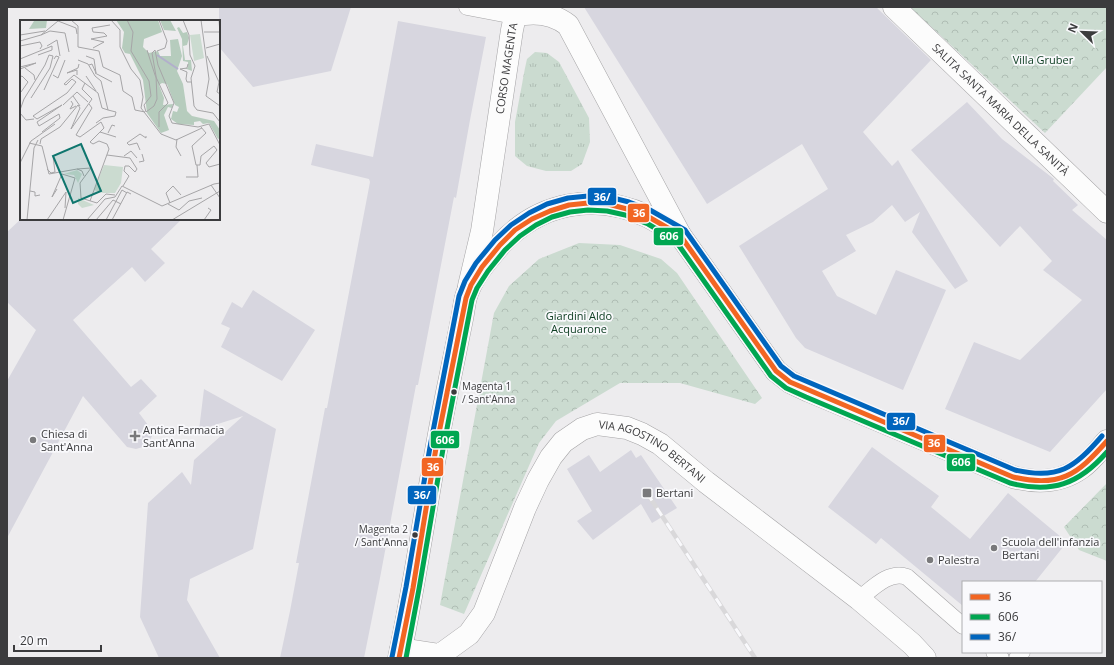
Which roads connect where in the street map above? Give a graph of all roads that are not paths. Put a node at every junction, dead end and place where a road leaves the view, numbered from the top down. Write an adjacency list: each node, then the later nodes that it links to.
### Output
1 (467, 7): 3 (lane)
2 (894, 7): 4 (street, SALITA SANTA MARIA DELLA SANITÀ)
3 (515, 16): 5 (street, CORSO MAGENTA); 6 (street, CORSO MAGENTA)
4 (1107, 212)
5 (680, 236): 6 (street, CORSO MAGENTA); 7 (street, CORSO MAGENTA)
6 (468, 292): 10 (street, CORSO MAGENTA)
7 (1107, 441)
8 (859, 599): 9 (lane); 11 (street, VIA AGOSTINO BERTANI); 12 (street, VIA AGOSTINO BERTANI)
9 (962, 625)
10 (400, 654): 11 (street, VIA AGOSTINO BERTANI)
11 (441, 657)
12 (925, 658)

